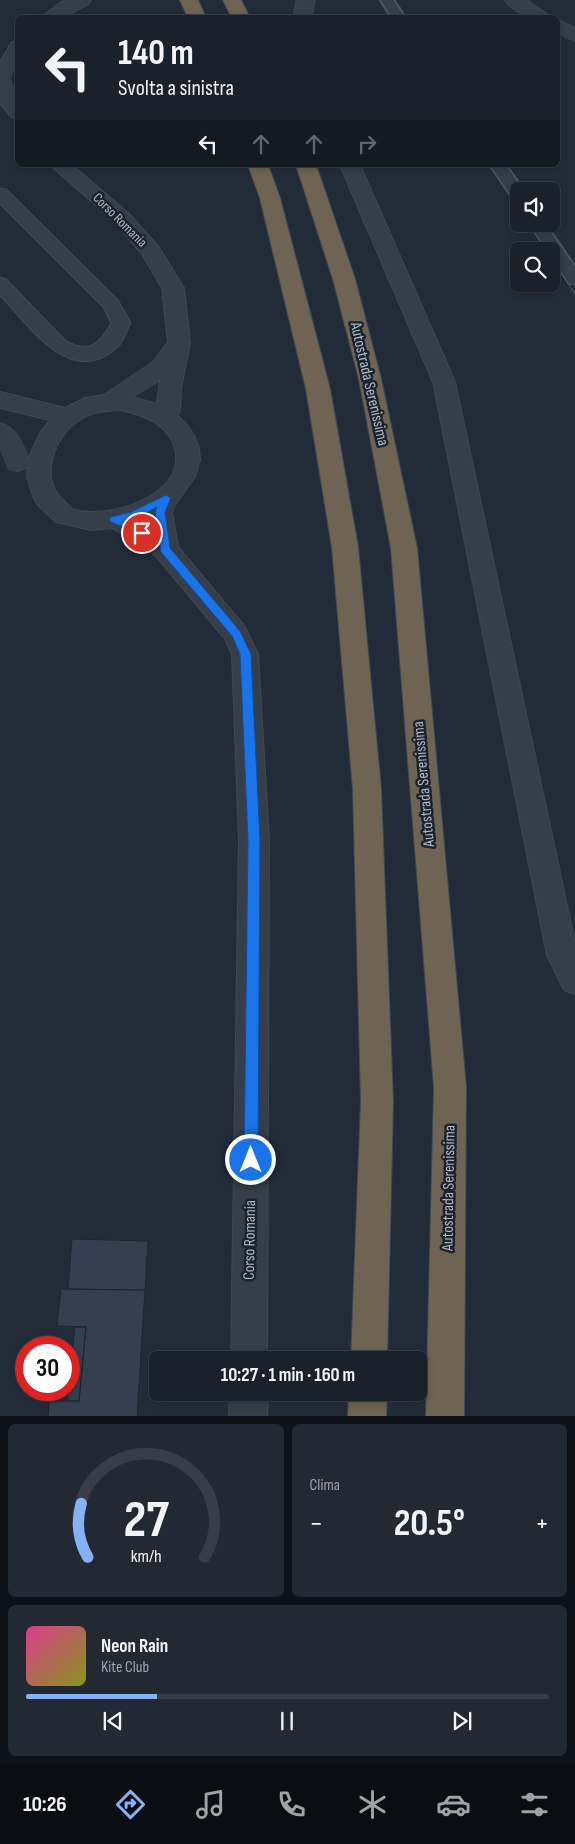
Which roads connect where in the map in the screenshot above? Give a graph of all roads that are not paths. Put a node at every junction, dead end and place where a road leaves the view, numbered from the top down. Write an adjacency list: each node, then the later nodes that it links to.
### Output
1 (82, 0): 7 (street)
2 (189, 0): 8 (highway)
3 (232, 0): 9 (highway)
4 (306, 0): 10 (street)
5 (387, 0): 11 (lane)
6 (514, 0): 12 (street)
7 (54, 15)
8 (196, 15)
9 (240, 15)
10 (303, 15)
11 (397, 15)
12 (539, 15)
13 (560, 26): 14 (street)
14 (575, 36)
15 (15, 51): 16 (street)
16 (8, 104)
17 (62, 167): 27 (street, Corso Romania)
18 (259, 167): 39 (highway)
19 (307, 167): 44 (highway, Autostrada Serenissima)
20 (351, 167): 37 (street)
21 (499, 167): 22 (lane)
22 (510, 182)
23 (0, 194): 26 (lane)
24 (543, 232): 25 (lane)
25 (575, 279)
26 (0, 284)
27 (179, 343): 29 (street); 31 (street, Corso Romania)
28 (0, 400): 30 (street)
29 (111, 402): 30 (street); 31 (street)
30 (58, 414): 33 (street)
31 (164, 416): 34 (street)
32 (0, 431): 33 (street)
33 (18, 463): 35 (street)
34 (166, 498): 35 (street); 36 (street)
35 (115, 519): 36 (street, Corso Romania)
36 (164, 549): 38 (street, Corso Romania)
37 (575, 980)
38 (249, 1351)
39 (369, 1351)
40 (248, 1401): 42 (street)
41 (368, 1401): 43 (highway)
42 (248, 1416)
43 (367, 1416)
44 (445, 1416)

